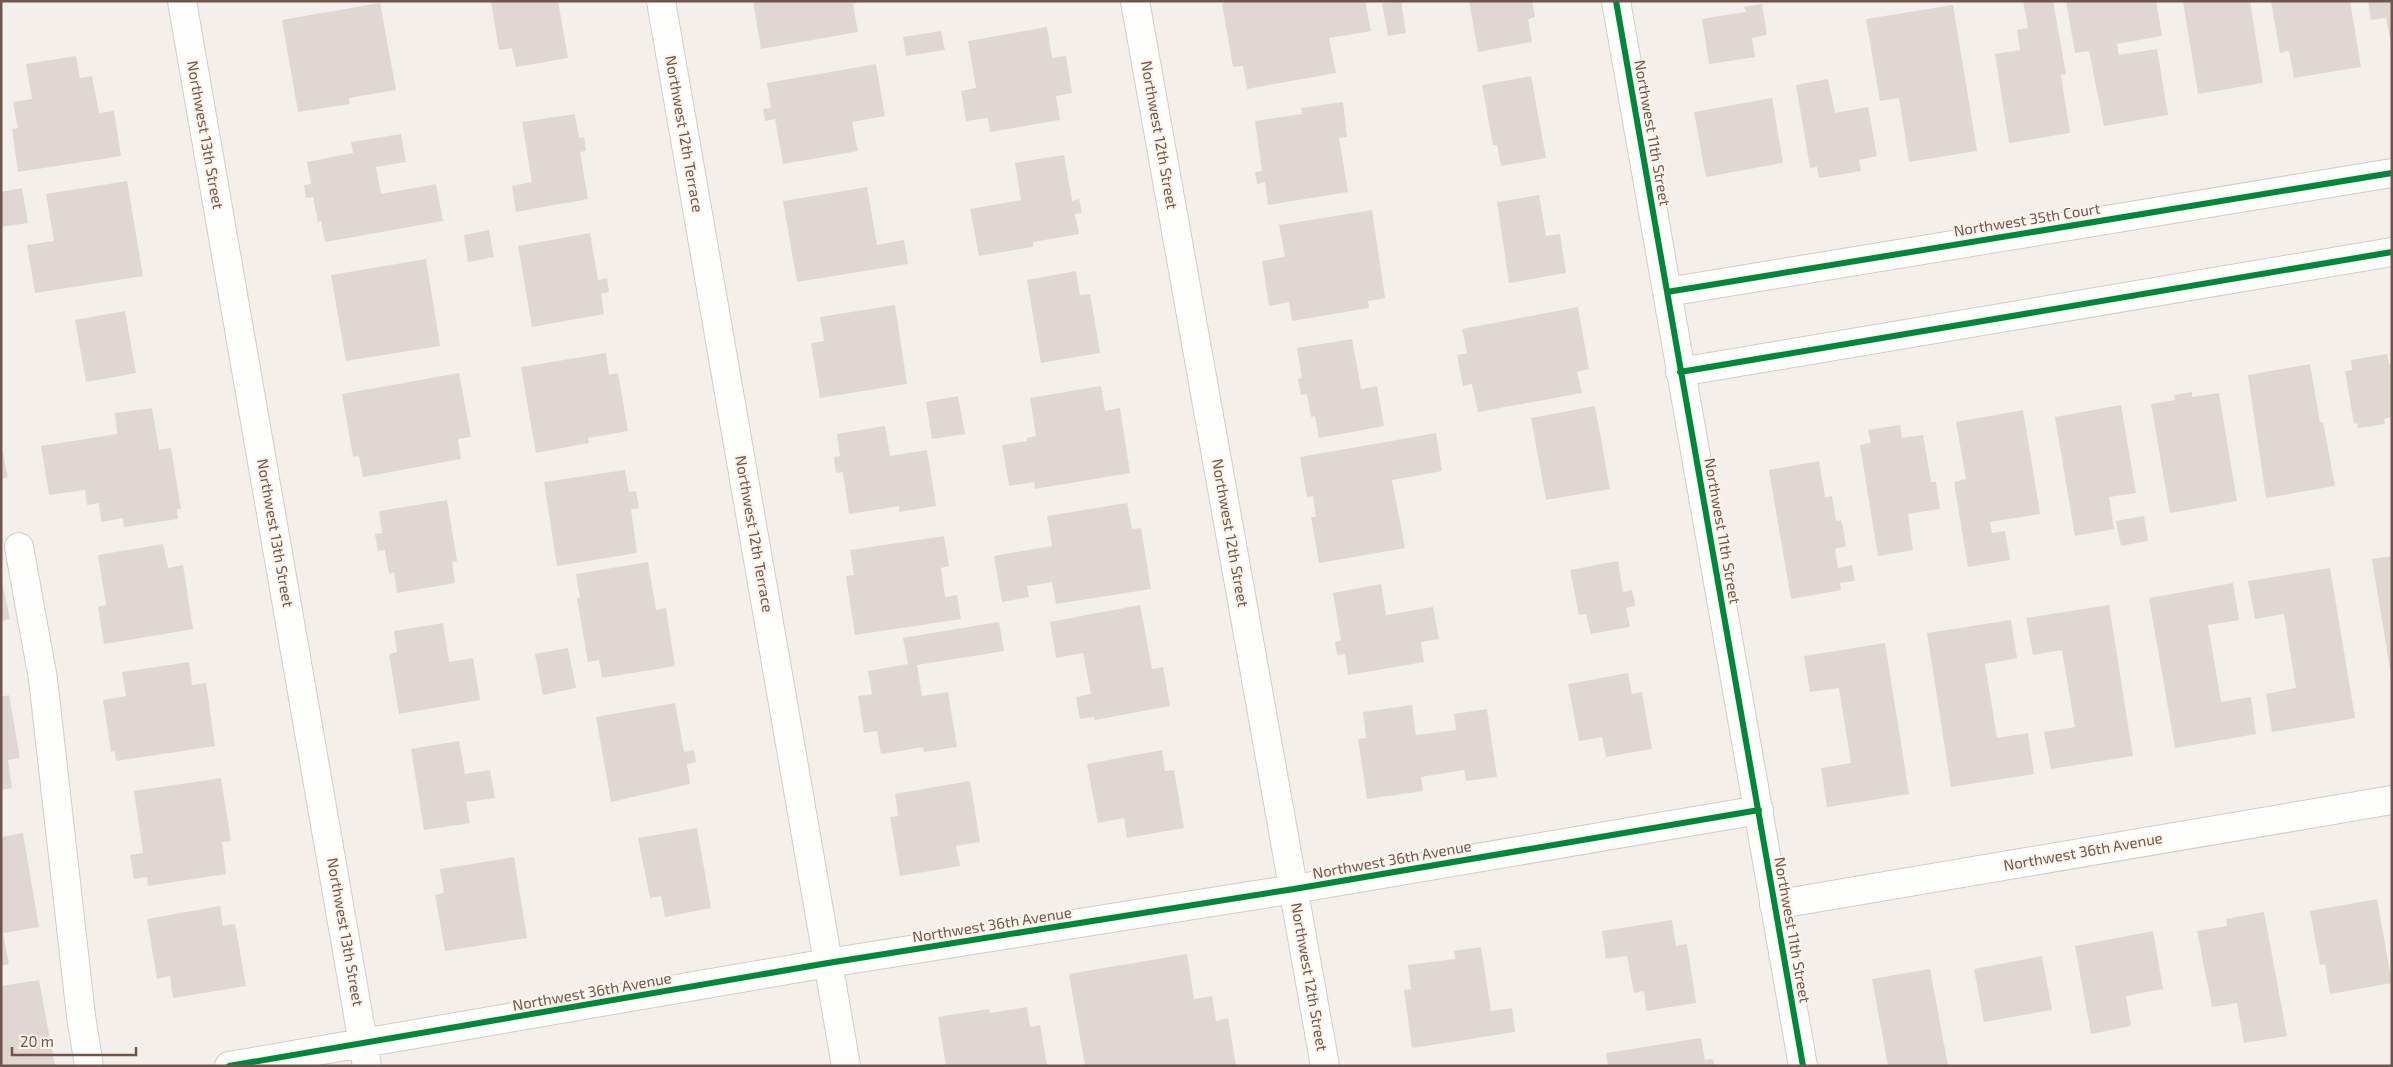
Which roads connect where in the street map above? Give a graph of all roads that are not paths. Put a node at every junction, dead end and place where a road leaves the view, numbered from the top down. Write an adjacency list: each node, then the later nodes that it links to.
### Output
1 (182, 1): 15 (street, Northwest 13th Street)
2 (661, 1): 14 (street, Northwest 12th Terrace)
3 (1136, 1): 12 (street, Northwest 12th Street)
4 (1616, 1): 7 (street, Northwest 11th Street)
5 (2392, 172): 7 (street, Northwest 35th Court)
6 (2392, 252): 8 (street)
7 (1666, 292): 8 (street, Northwest 11th Street)
8 (1680, 372): 11 (street, Northwest 11th Street)
9 (19, 547): 16 (street)
10 (2392, 800): 13 (street, Northwest 36th Avenue)
11 (1759, 810): 12 (street, Northwest 36th Avenue); 13 (street, Northwest 11th Street)
12 (1294, 889): 14 (street, Northwest 36th Avenue); 19 (street, Northwest 12th Street)
13 (1774, 904): 20 (street, Northwest 11th Street)
14 (828, 964): 15 (street, Northwest 36th Avenue); 18 (street, Northwest 12th Terrace)
15 (366, 1055): 17 (street, Northwest 36th Avenue)
16 (89, 1066)
17 (229, 1066)
18 (846, 1066)
19 (1325, 1066)
20 (1803, 1066)

